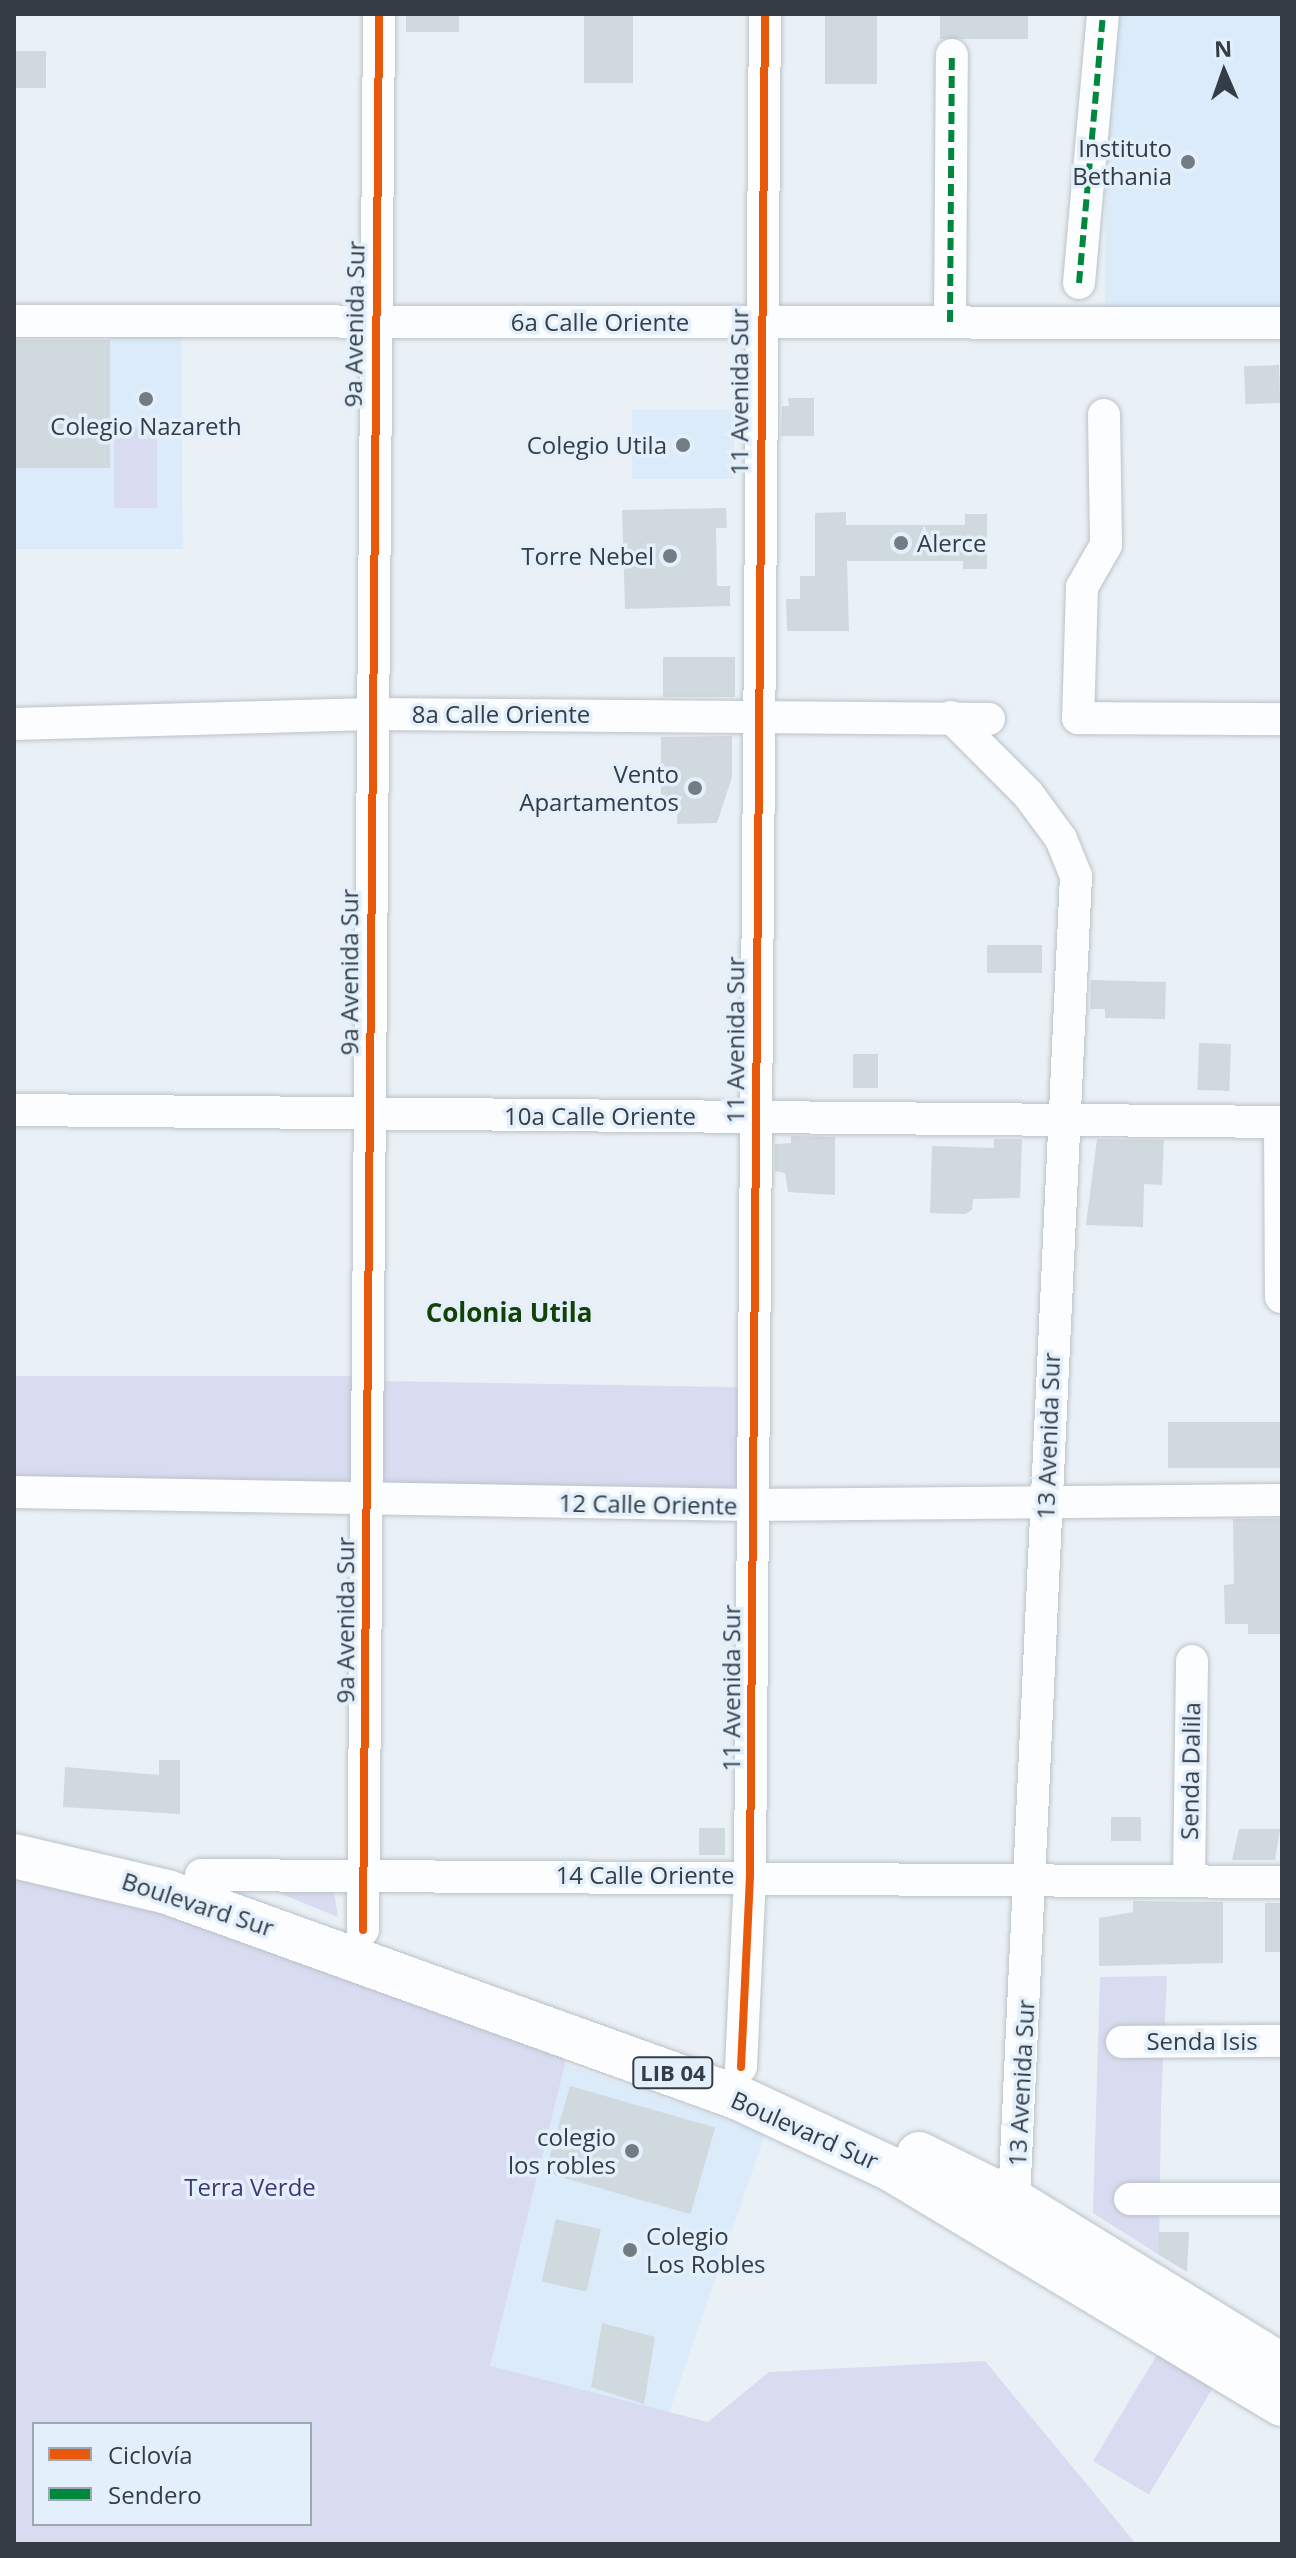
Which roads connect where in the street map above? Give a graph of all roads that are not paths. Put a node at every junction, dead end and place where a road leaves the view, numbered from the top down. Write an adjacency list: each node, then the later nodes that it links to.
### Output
1 (379, 14): 7 (street, 9a Avenida Sur)
2 (765, 14): 8 (street, 11 Avenida Sur)
3 (1103, 14): 5 (street)
4 (952, 55): 9 (street)
5 (1079, 283)
6 (14, 321): 7 (street, 6a Calle Oriente)
7 (374, 322): 8 (street, 6a Calle Oriente); 12 (street, 9a Avenida Sur)
8 (759, 322): 9 (street, 6a Calle Oriente); 13 (street, 11 Avenida Sur)
9 (950, 322): 10 (street, 6a Calle Oriente)
10 (1282, 323)
11 (1104, 415): 16 (street)
12 (371, 714): 13 (street, 8a Calle Oriente); 17 (street, 8a Calle Oriente); 19 (street, 9a Avenida Sur)
13 (757, 716): 14 (street, 8a Calle Oriente); 20 (street, 11 Avenida Sur)
14 (951, 717): 15 (street, 8a Calle Oriente); 21 (street, 13 Avenida Sur)
15 (989, 719)
16 (1282, 719)
17 (14, 724)
18 (14, 1110): 19 (street, 10a Calle Oriente)
19 (368, 1114): 20 (street, 10a Calle Oriente); 25 (street, 9a Avenida Sur)
20 (754, 1117): 21 (street, 10a Calle Oriente); 28 (street, 11 Avenida Sur)
21 (1063, 1120): 22 (street, 10a Calle Oriente); 27 (street, 13 Avenida Sur)
22 (1281, 1122): 23 (street)
23 (1281, 1297)
24 (14, 1492): 25 (street, 12 Calle Oriente)
25 (364, 1500): 28 (street, 12 Calle Oriente); 33 (street, 9a Avenida Sur)
26 (1282, 1500): 27 (street, 12 Calle Oriente)
27 (1045, 1501): 28 (street, 12 Calle Oriente); 35 (street, 13 Avenida Sur)
28 (752, 1505): 34 (street, 11 Avenida Sur)
29 (1192, 1661): 36 (street, Senda Dalila)
30 (14, 1835): 32 (highway, Boulevard Sur / LIB 04)
31 (14, 1856): 46 (highway, Boulevard Sur / LIB 04)
32 (201, 1875): 33 (street, 14 Calle Oriente); 38 (highway, Boulevard Sur / LIB 04)
33 (367, 1875): 34 (street, 14 Calle Oriente); 38 (street, 9a Avenida Sur)
34 (750, 1875): 35 (street, 14 Calle Oriente); 41 (street, 11 Avenida Sur)
35 (1031, 1879): 36 (street, 14 Calle Oriente); 44 (street, 13 Avenida Sur)
36 (1189, 1880): 37 (street, 14 Calle Oriente)
37 (1282, 1882)
38 (363, 1930): 41 (highway, Boulevard Sur / LIB 04)
39 (1282, 2041): 40 (street, Senda Isis)
40 (1122, 2042)
41 (741, 2067): 44 (highway, Boulevard Sur / LIB 04)
42 (1130, 2199): 43 (street)
43 (1282, 2199)
44 (1014, 2201): 45 (highway, Boulevard Sur / LIB 04)
45 (1282, 2366)
46 (1282, 2404)

